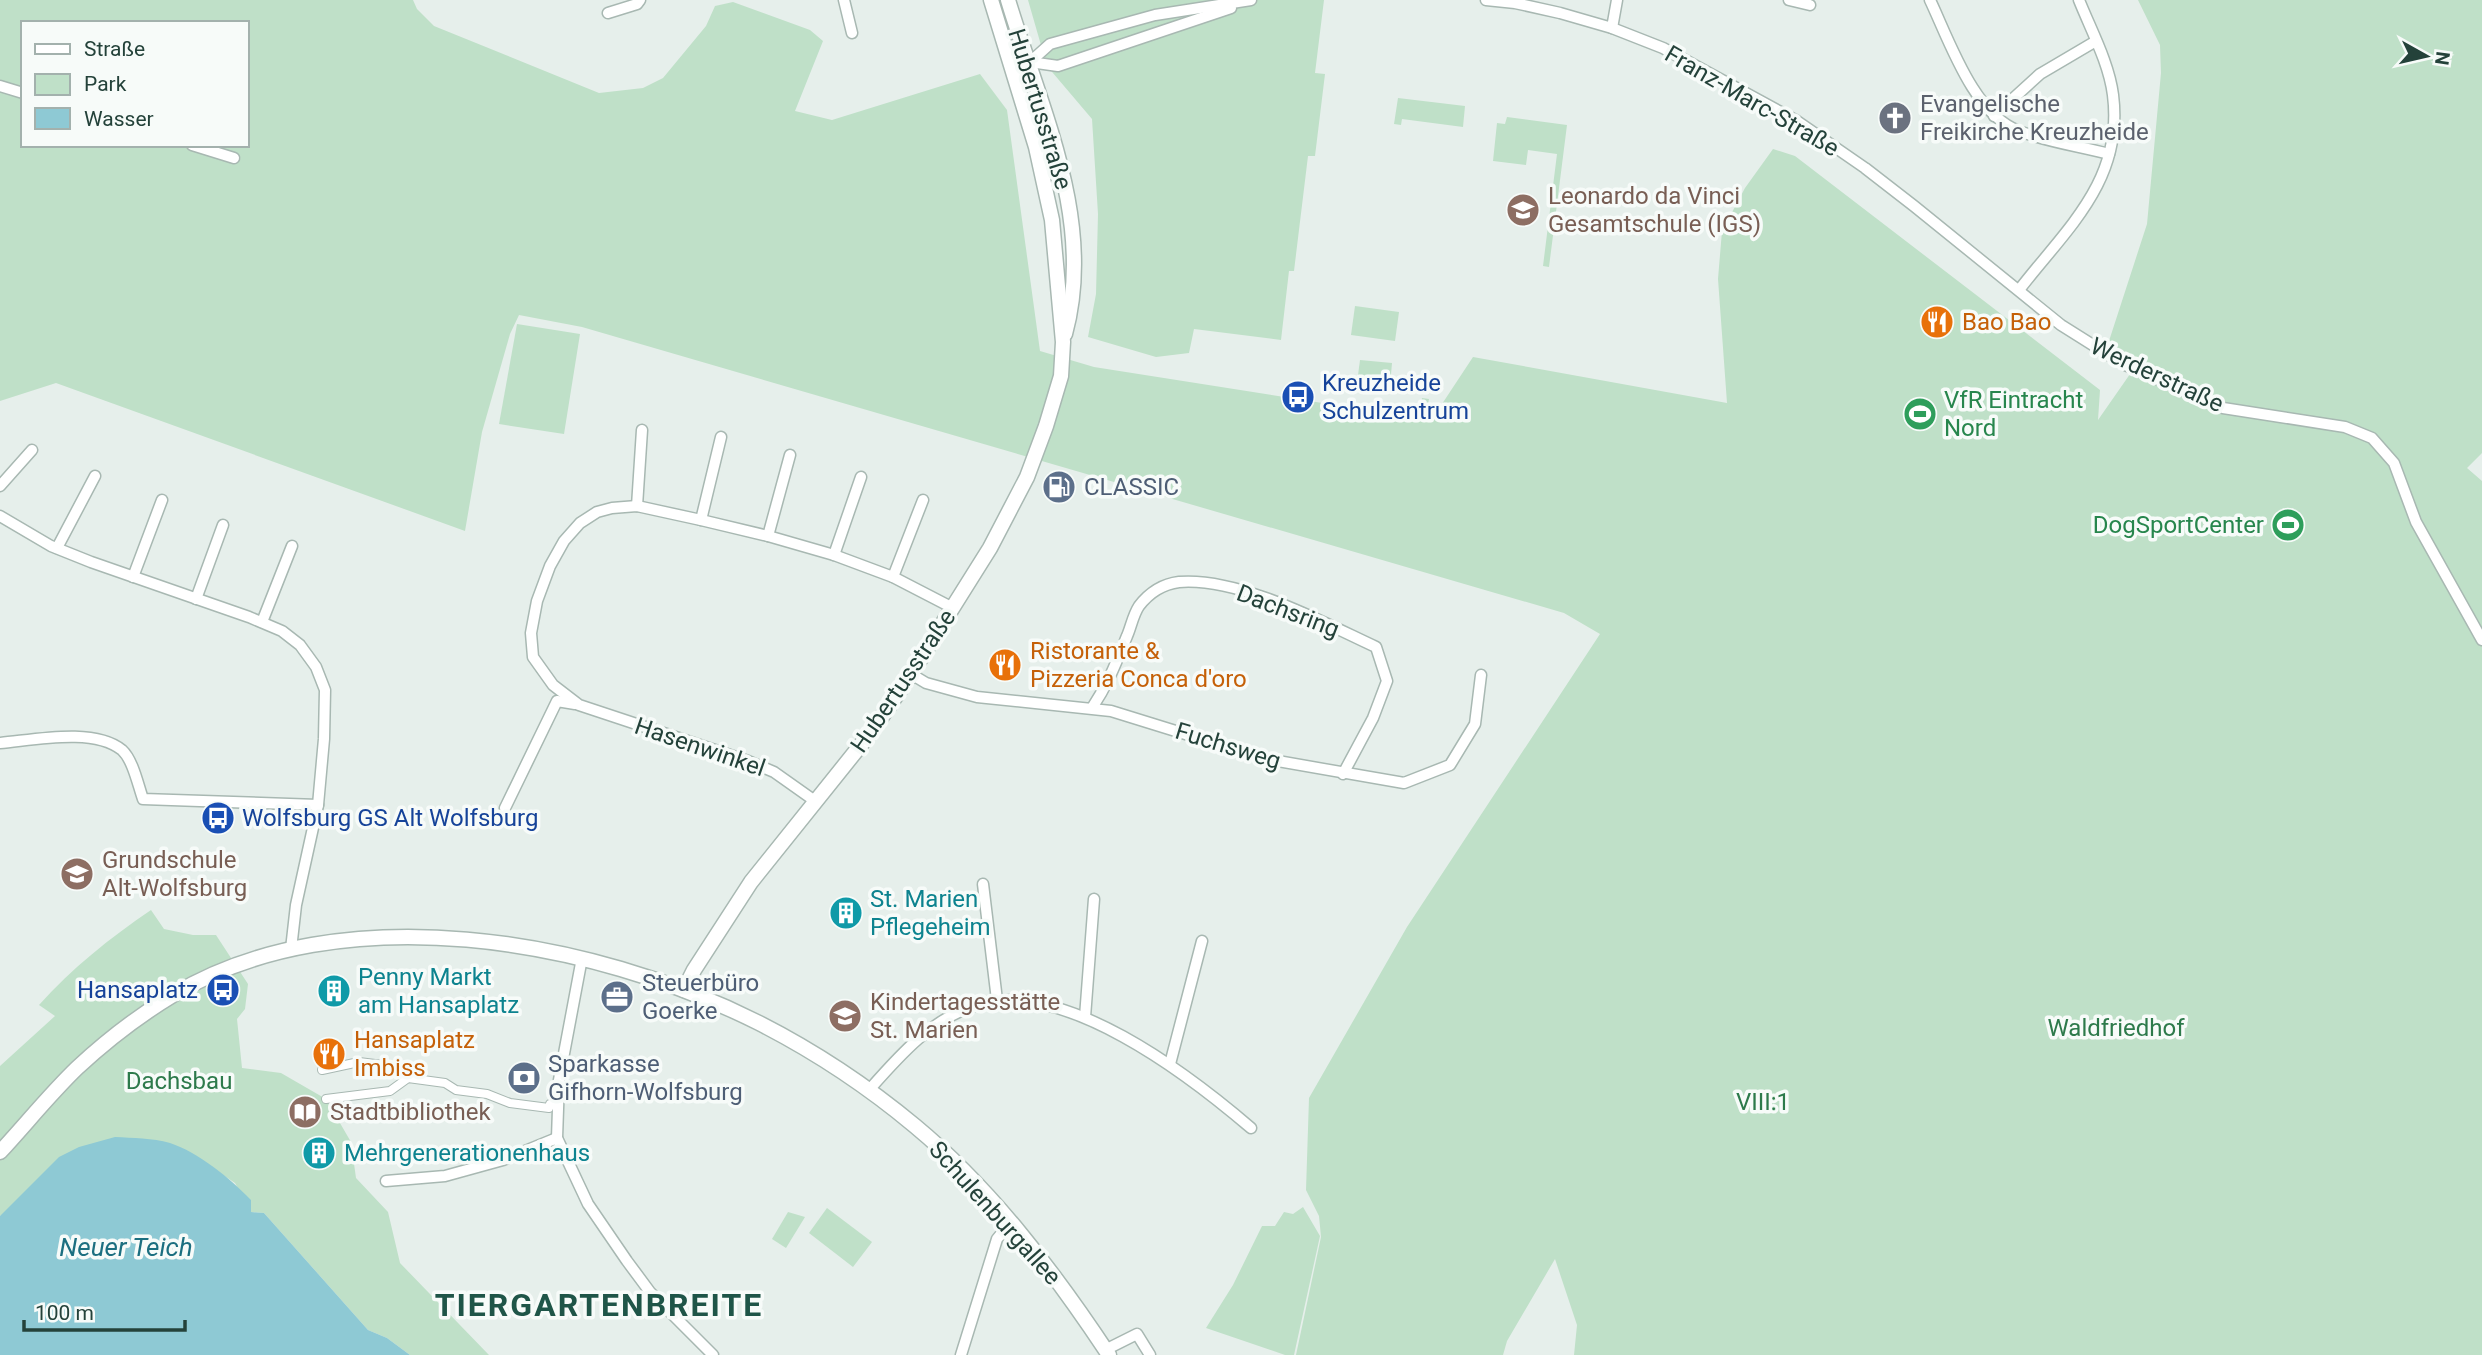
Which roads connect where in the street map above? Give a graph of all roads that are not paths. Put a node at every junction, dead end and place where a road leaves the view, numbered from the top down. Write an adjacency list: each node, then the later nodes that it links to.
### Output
1 (640, 0): 13 (street)
2 (844, 0): 15 (street)
3 (991, 0): 18 (street, Hubertusstraße)
4 (1008, 0): 17 (street, Hubertusstraße)
5 (1251, 0): 17 (street)
6 (1256, 0): 17 (street)
7 (1486, 0): 14 (street, Franz-Marc-Straße)
8 (1617, 0): 14 (street)
9 (1789, 0): 12 (street)
10 (2078, 0): 16 (street)
11 (1934, 2): 21 (street)
12 (1810, 5)
13 (608, 13)
14 (1612, 28): 25 (street, Franz-Marc-Straße)
15 (852, 33)
16 (2096, 41): 21 (street); 23 (street)
17 (1030, 62): 18 (street); 26 (street, Hubertusstraße)
18 (1013, 69): 26 (street, Hubertusstraße)
19 (0, 86): 20 (street)
20 (21, 92)
21 (1994, 116): 23 (street)
22 (198, 147): 24 (street)
23 (2109, 154): 25 (street)
24 (234, 158)
25 (2019, 290): 49 (street, Werderstraße)
26 (1063, 342): 47 (street, Hubertusstraße)
27 (642, 430): 36 (street)
28 (721, 437): 38 (street)
29 (32, 450): 33 (street)
30 (790, 455): 40 (street)
31 (95, 476): 42 (street)
32 (861, 477): 43 (street)
33 (0, 486)
34 (162, 500): 44 (street)
35 (923, 500): 45 (street)
36 (637, 506): 38 (street, Hasenwinkel); 52 (street, Hasenwinkel)
37 (0, 516): 42 (street)
38 (701, 520): 40 (street, Hasenwinkel)
39 (223, 525): 46 (street)
40 (768, 536): 43 (street, Hasenwinkel)
41 (292, 546): 48 (street)
42 (57, 548): 44 (street)
43 (834, 555): 45 (street, Hasenwinkel)
44 (133, 577): 46 (street)
45 (893, 577): 47 (street, Hasenwinkel)
46 (196, 599): 48 (street)
47 (953, 608): 50 (street, Hubertusstraße)
48 (262, 622): 57 (street)
49 (2482, 640)
50 (911, 674): 53 (street, Fuchsweg); 56 (street, Hubertusstraße)
51 (1481, 675): 55 (street, Fuchsweg)
52 (579, 705): 56 (street, Hasenwinkel); 58 (street)
53 (1092, 708): 55 (street, Fuchsweg); 55 (street, Dachsring)
54 (0, 743): 57 (street)
55 (1343, 774)
56 (815, 801): 64 (street, Hubertusstraße)
57 (318, 805): 62 (street)
58 (505, 808)
59 (983, 884): 65 (street)
60 (1094, 899): 66 (street)
61 (1202, 941): 67 (street)
62 (291, 949): 63 (street, Schulenburgallee); 75 (street, Schulenburgallee)
63 (582, 958): 64 (street, Schulenburgallee); 72 (street)
64 (684, 990): 70 (street, Schulenburgallee)
65 (997, 1000): 66 (street); 70 (street)
66 (1085, 1017): 67 (street)
67 (1170, 1064): 73 (street)
68 (322, 1070): 69 (street)
69 (408, 1078): 71 (street); 72 (street)
70 (869, 1090): 77 (street, Schulenburgallee)
71 (326, 1099)
72 (557, 1104): 74 (street)
73 (1251, 1128)
74 (557, 1138): 76 (street); 79 (street)
75 (0, 1152)
76 (386, 1181)
77 (1010, 1223): 78 (street, Schulenburgallee); 80 (street)
78 (1107, 1352): 81 (street)
79 (713, 1355)
80 (961, 1355)
81 (1150, 1355)

